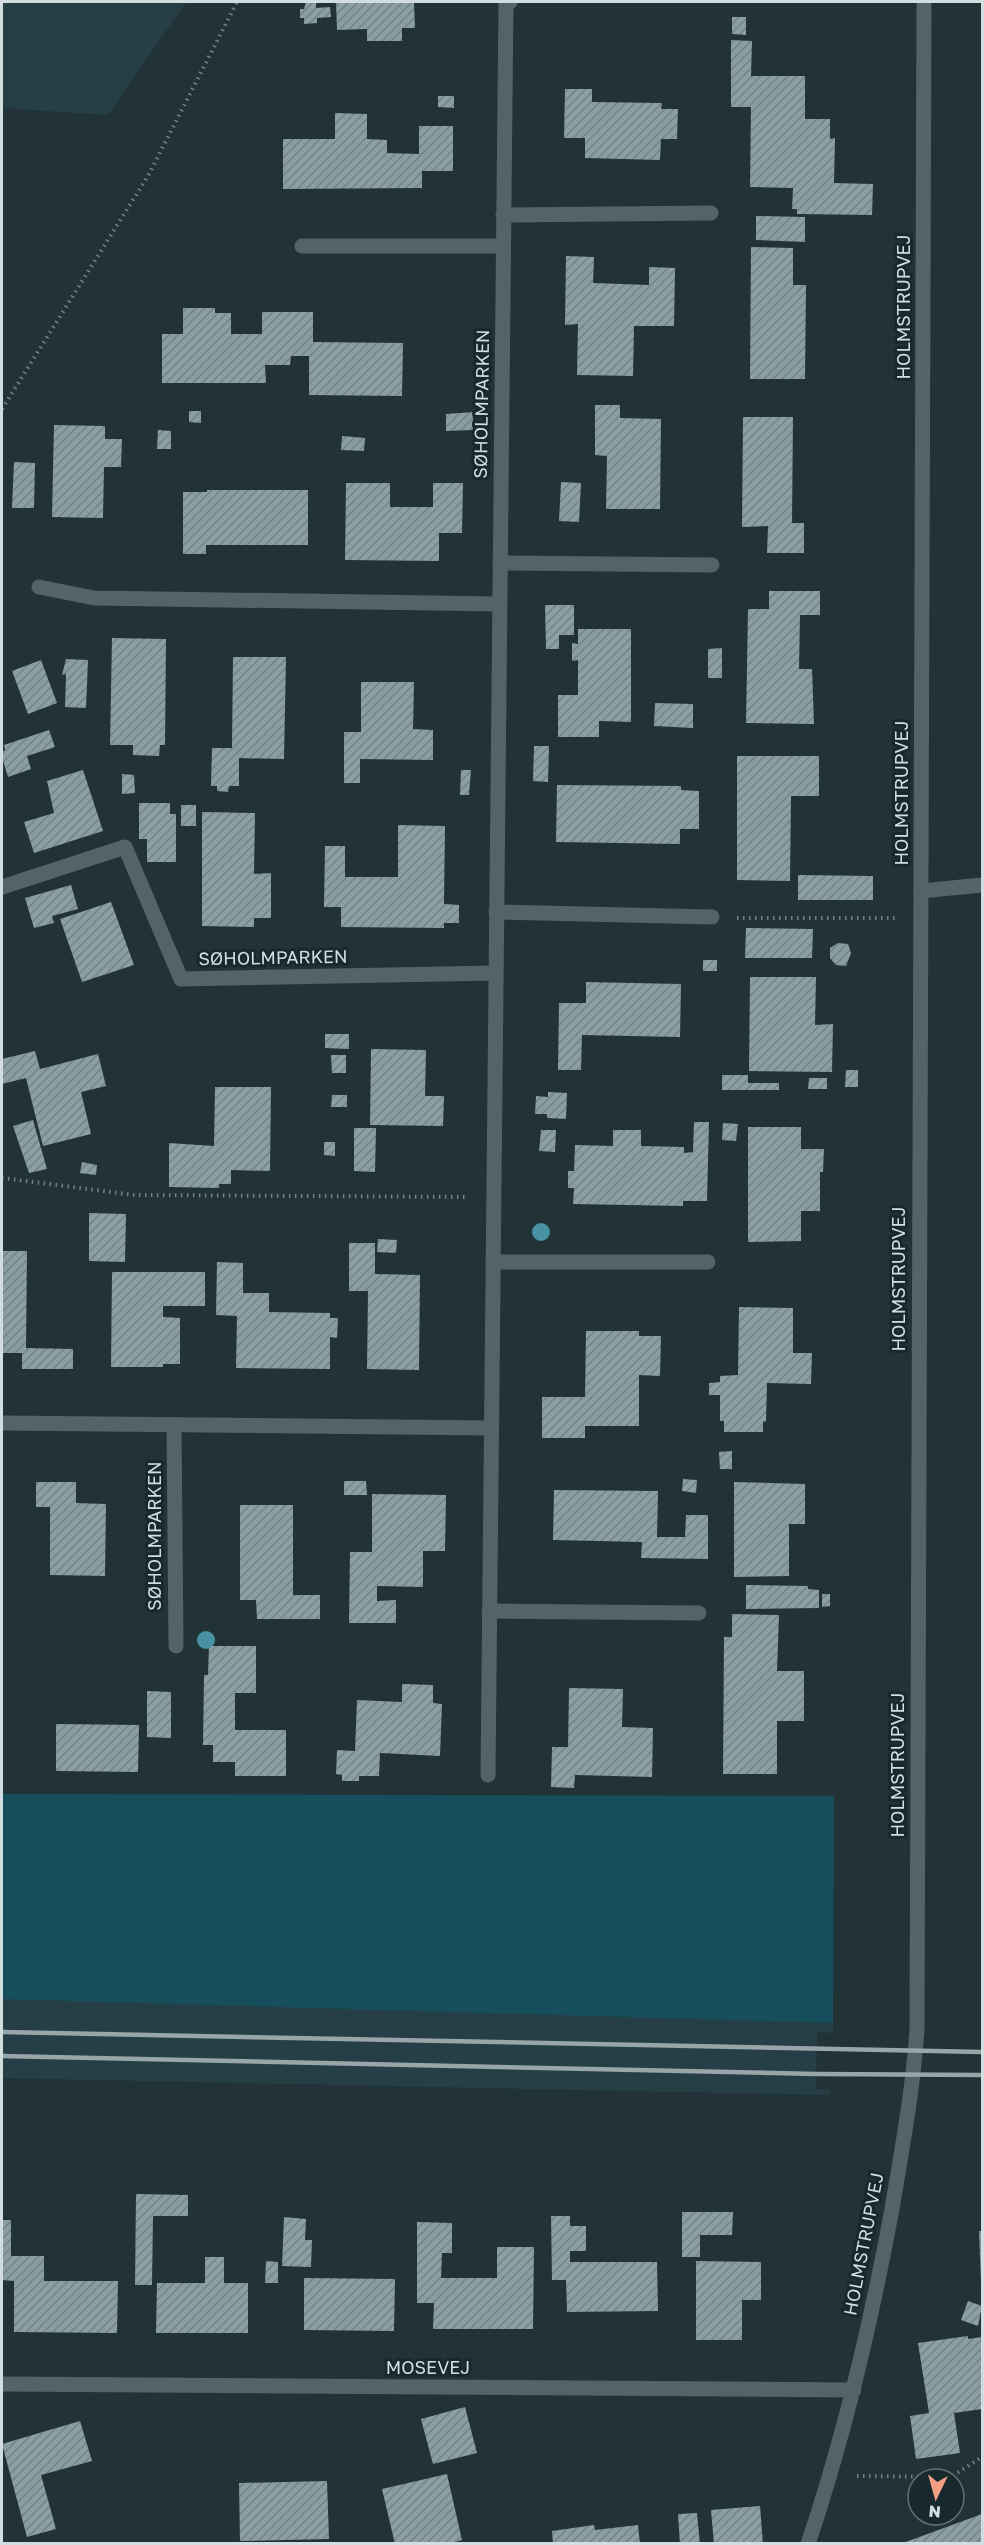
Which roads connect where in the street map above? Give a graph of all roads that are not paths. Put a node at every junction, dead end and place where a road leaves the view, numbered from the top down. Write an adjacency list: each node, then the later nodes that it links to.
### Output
1 (510, 2): 4 (street, SØHOLMPARKEN)
2 (924, 2): 13 (street, HOLMSTRUPVEJ)
3 (711, 213): 4 (street)
4 (503, 215): 6 (street, SØHOLMPARKEN)
5 (302, 246): 6 (street)
6 (503, 246): 7 (street, SØHOLMPARKEN)
7 (500, 563): 8 (street); 10 (street, SØHOLMPARKEN)
8 (712, 565)
9 (39, 587): 10 (street)
10 (499, 604): 14 (street, SØHOLMPARKEN)
11 (982, 885): 13 (street)
12 (2, 886): 16 (street, SØHOLMPARKEN)
13 (921, 891): 27 (street, HOLMSTRUPVEJ)
14 (496, 912): 15 (street); 16 (street, SØHOLMPARKEN)
15 (712, 917)
16 (496, 973): 17 (street, SØHOLMPARKEN)
17 (493, 1262): 18 (street); 21 (street, SØHOLMPARKEN)
18 (708, 1262)
19 (2, 1423): 20 (street)
20 (174, 1425): 21 (street); 24 (street, SØHOLMPARKEN)
21 (491, 1428): 22 (street, SØHOLMPARKEN)
22 (489, 1611): 23 (street); 25 (street, SØHOLMPARKEN)
23 (699, 1613)
24 (176, 1646)
25 (488, 1775)
26 (2, 2384): 27 (street, MOSEVEJ)
27 (854, 2391): 28 (street, HOLMSTRUPVEJ)
28 (808, 2544)

